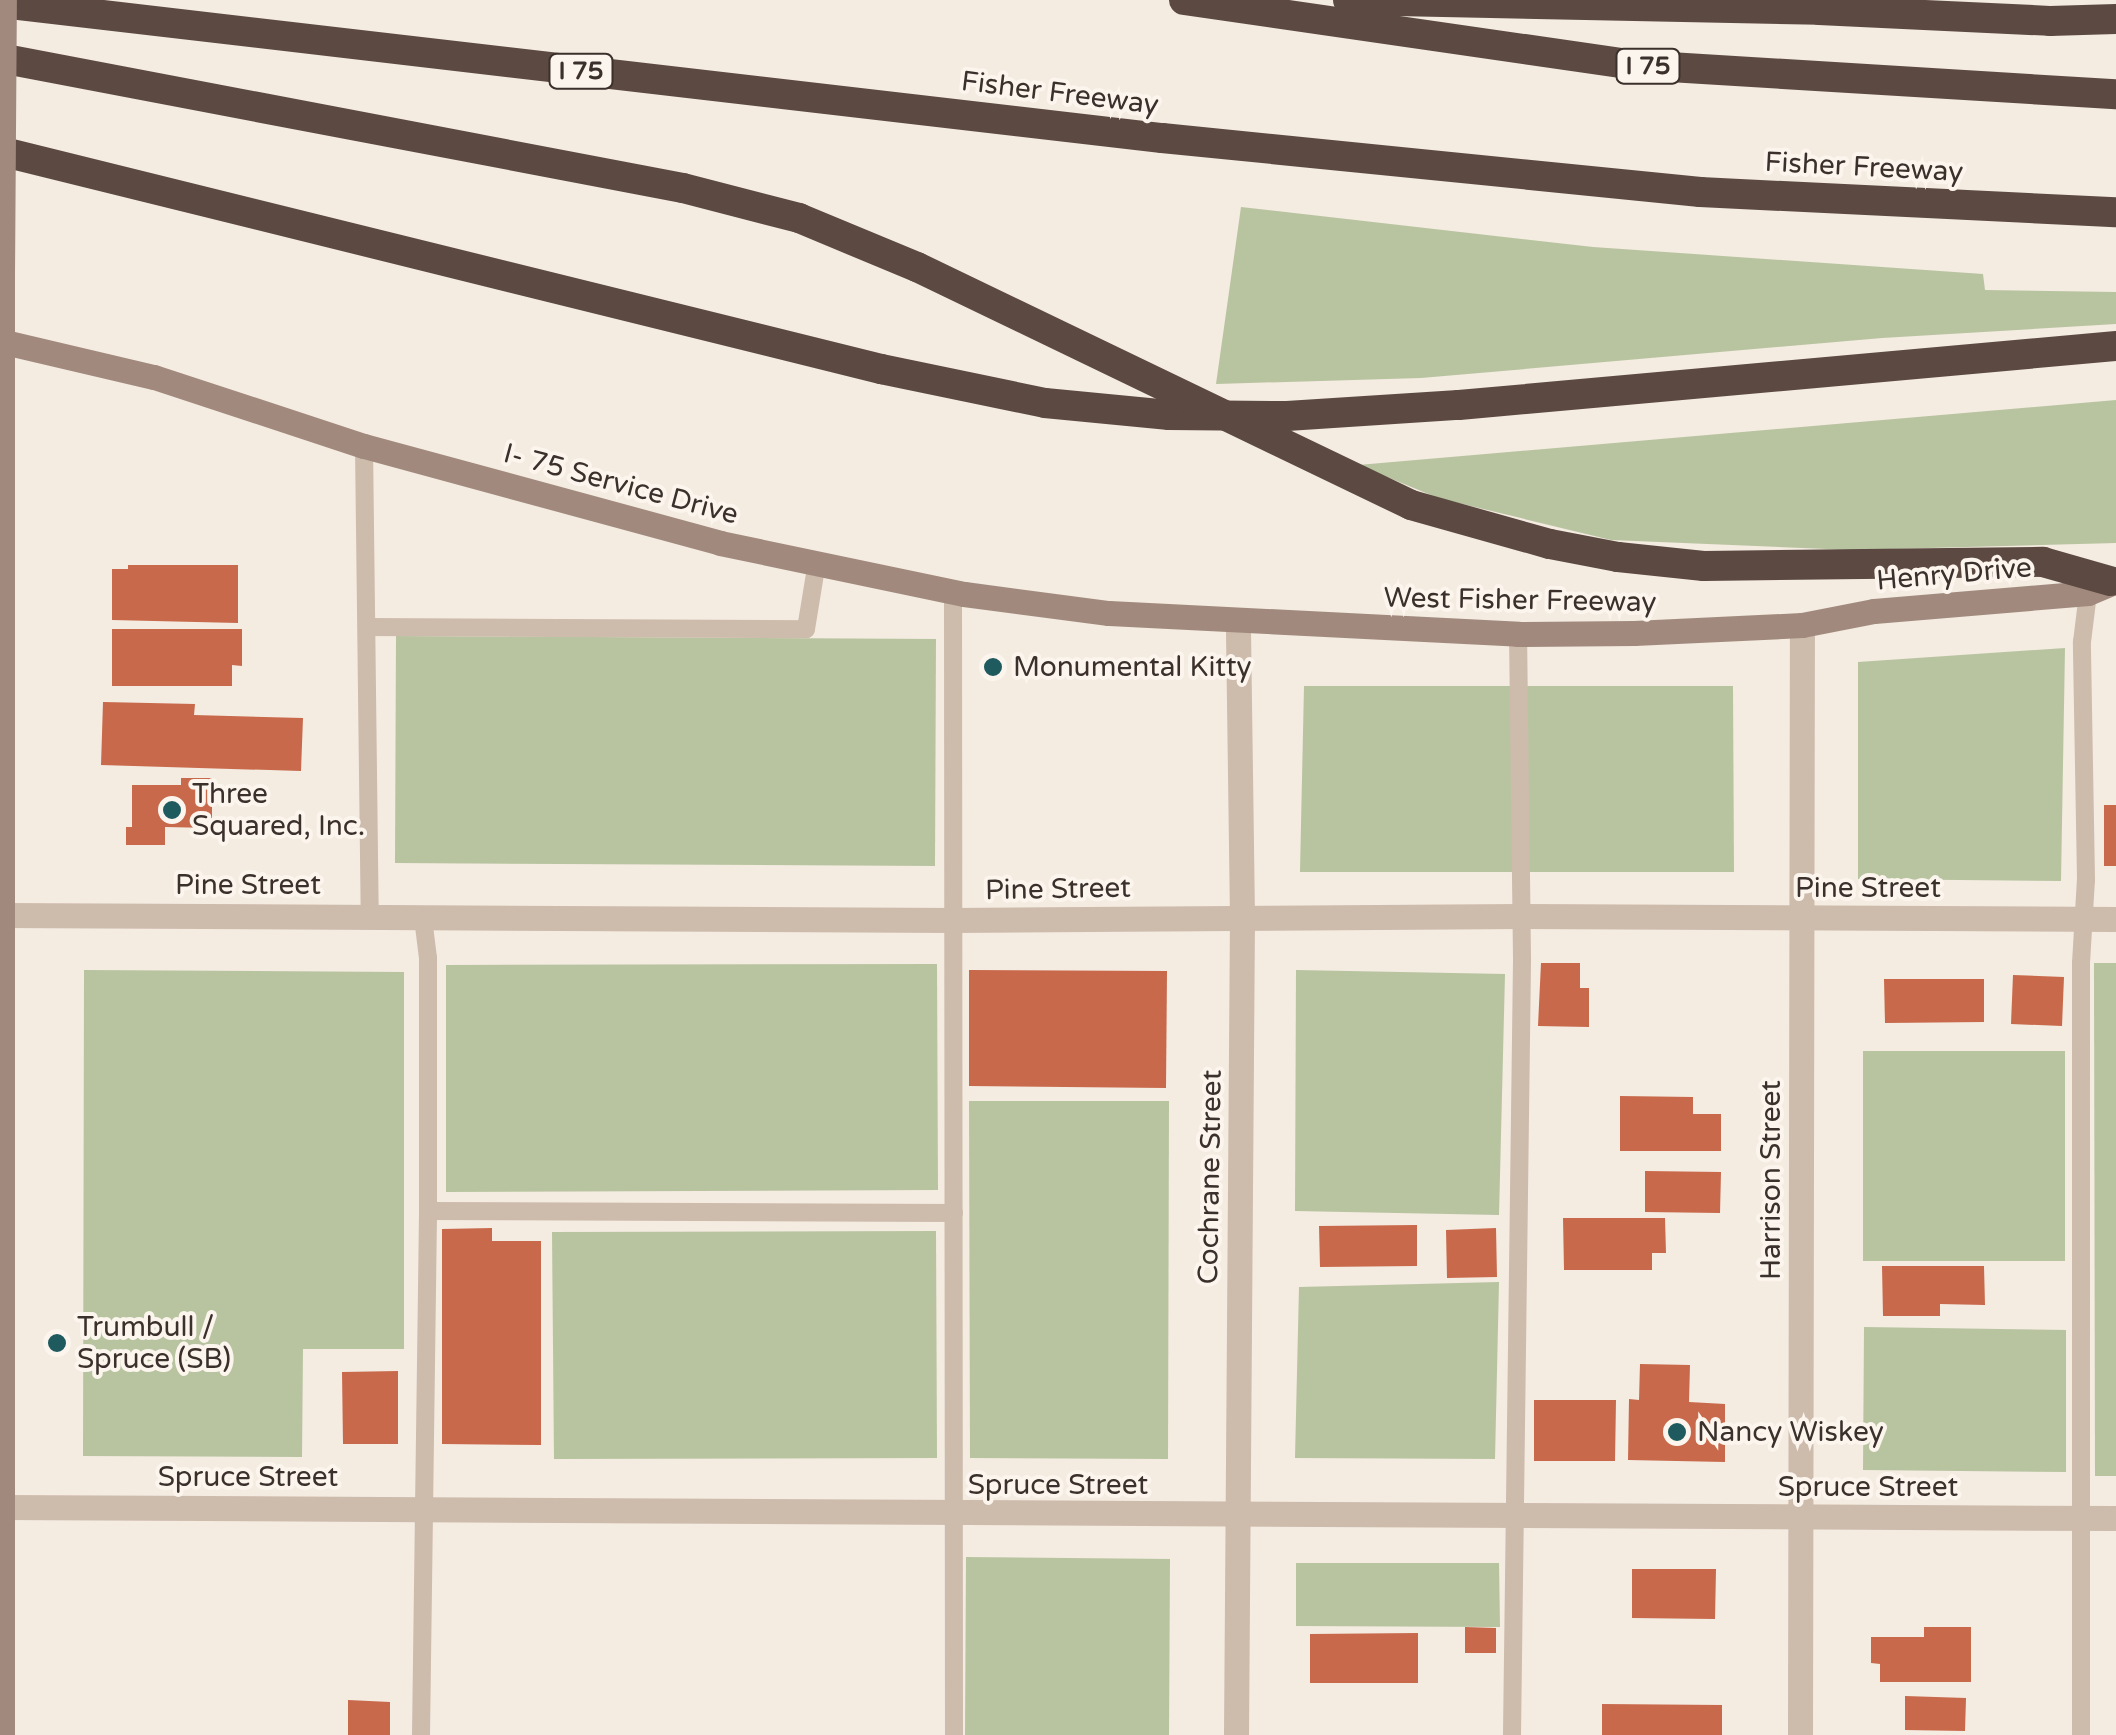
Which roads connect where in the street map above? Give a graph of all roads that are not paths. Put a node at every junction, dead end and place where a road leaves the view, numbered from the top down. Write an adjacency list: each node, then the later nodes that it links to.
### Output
1 (1184, 0): 6 (highway, I 75)
2 (1348, 0): 4 (highway)
3 (2, 2): 8 (highway, Fisher Freeway / I 75); 9 (street, bridge)
4 (2116, 18)
5 (0, 58): 14 (highway, bridge)
6 (2116, 94)
7 (0, 151): 11 (highway)
8 (2116, 212)
9 (2, 274): 10 (street)
10 (1, 341): 12 (street, I- 75 Service Drive); 21 (street)
11 (2116, 346)
12 (364, 446): 13 (street, I- 75 Service Drive); 18 (lane)
13 (817, 562): 15 (street, I- 75 Service Drive); 18 (lane)
14 (2104, 585): 17 (street, Henry Drive); 26 (lane)
15 (953, 591): 16 (street, I- 75 Service Drive); 28 (lane)
16 (1238, 620): 19 (street, West Fisher Freeway); 23 (street, Cochrane Street)
17 (1802, 625): 19 (street, West Fisher Freeway); 25 (street, Harrison Street)
18 (367, 626): 20 (lane)
19 (1518, 634): 22 (lane)
20 (370, 914): 21 (street, Pine Street); 24 (street, Pine Street)
21 (1, 915): 31 (street)
22 (1521, 916): 23 (street, Pine Street); 25 (street, Pine Street); 35 (lane)
23 (1242, 917): 28 (street, Pine Street); 34 (street, Cochrane Street)
24 (423, 918): 28 (street, Pine Street); 29 (lane)
25 (1802, 918): 26 (street, Pine Street); 36 (street, Harrison Street)
26 (2085, 919): 27 (street, Pine Street); 37 (lane)
27 (2116, 919)
28 (954, 920): 30 (lane)
29 (428, 1210): 30 (lane); 32 (lane)
30 (954, 1213): 33 (lane)
31 (1, 1507): 32 (street, Spruce Street); 39 (street)
32 (423, 1507): 33 (street, Spruce Street); 40 (lane)
33 (954, 1515): 34 (street, Spruce Street); 41 (lane)
34 (1236, 1516): 35 (street, Spruce Street); 42 (street, Cochrane Street)
35 (1512, 1516): 36 (street, Spruce Street); 43 (lane)
36 (1800, 1517): 37 (street, Spruce Street); 44 (street, Harrison Street)
37 (2081, 1518): 38 (street, Spruce Street); 45 (lane)
38 (2116, 1518)
39 (2, 1735)
40 (420, 1735)
41 (954, 1735)
42 (1236, 1735)
43 (1512, 1735)
44 (1800, 1735)
45 (2081, 1735)

